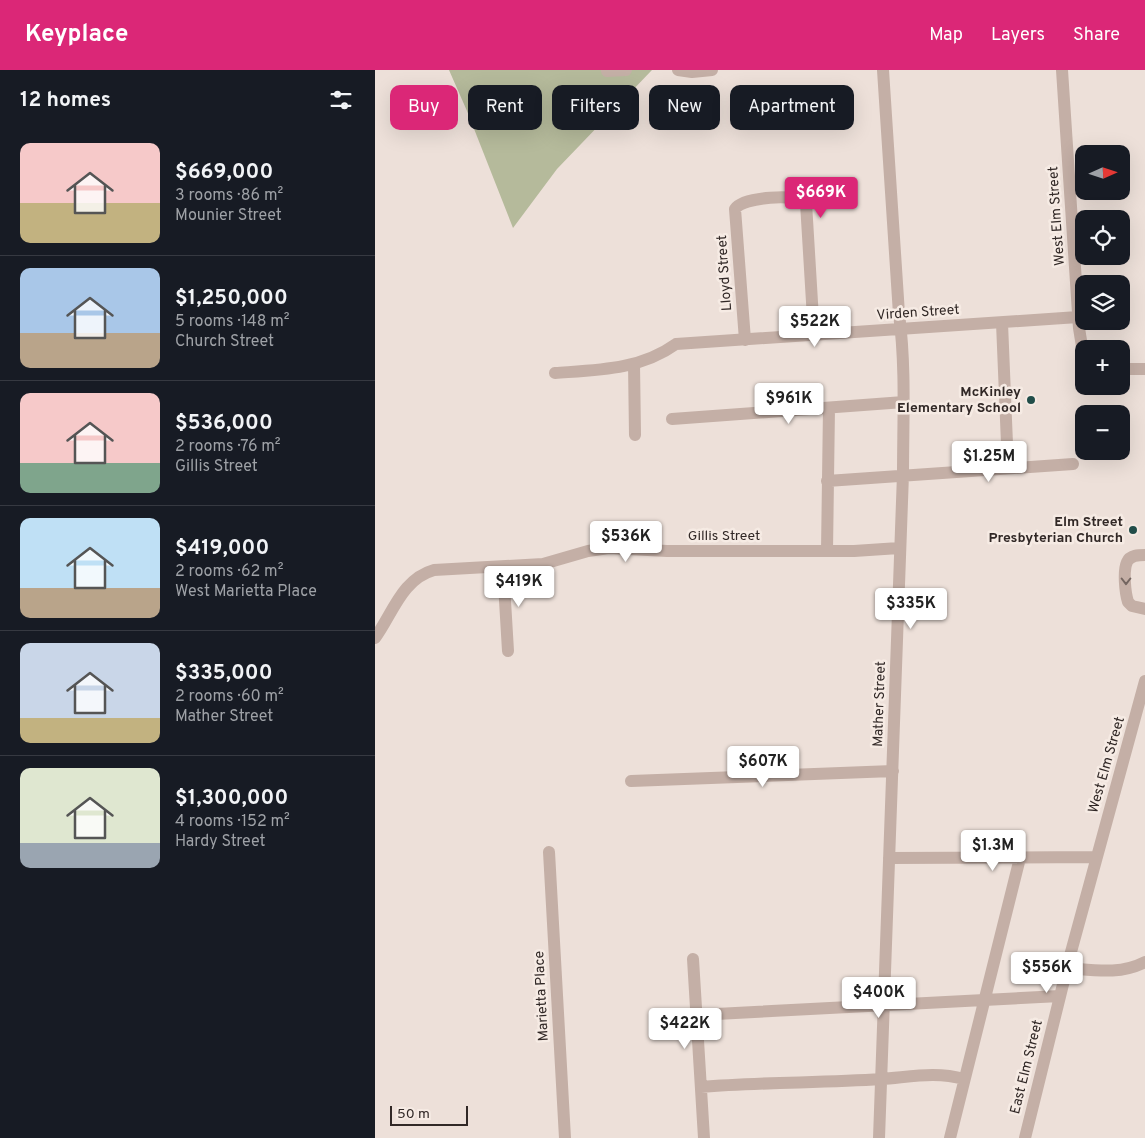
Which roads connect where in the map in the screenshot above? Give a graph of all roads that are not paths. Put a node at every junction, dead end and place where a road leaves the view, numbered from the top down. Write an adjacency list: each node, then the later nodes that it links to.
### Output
1 (627, 70): 6 (street)
2 (678, 70): 3 (street)
3 (712, 70)
4 (883, 70): 10 (street, Mather Street)
5 (1062, 70): 7 (street, West Elm Street)
6 (607, 71)
7 (1076, 275)
8 (1075, 317): 9 (street, Virden Street)
9 (1002, 322): 10 (street, Virden Street); 22 (street)
10 (901, 329): 11 (street, Virden Street); 17 (street, Mather Street)
11 (814, 335): 12 (street, Virden Street); 12 (street, Lloyd Street)
12 (745, 340): 13 (street, Virden Street)
13 (633, 364): 16 (street, Virden Street); 20 (street)
14 (1130, 369): 15 (street)
15 (1145, 369)
16 (555, 372)
17 (903, 402): 18 (street); 23 (street, Mather Street)
18 (829, 408): 19 (street); 24 (street)
19 (672, 420)
20 (635, 435)
21 (1073, 464): 22 (street)
22 (1008, 468): 23 (street)
23 (903, 474): 24 (street); 25 (street, Mather Street)
24 (827, 481): 26 (street)
25 (899, 548): 26 (street, Gillis Street); 33 (street, Mather Street)
26 (827, 551): 28 (street, Gillis Street)
27 (1145, 555): 29 (street, one-way to 29)
28 (503, 567): 30 (street, Gillis Street); 31 (street)
29 (1145, 609)
30 (375, 638)
31 (508, 651)
32 (1145, 681): 36 (street, West Elm Street)
33 (893, 771): 34 (street); 37 (street, Mather Street)
34 (631, 781)
35 (549, 852): 49 (street, Marietta Place)
36 (1097, 857): 38 (street); 41 (street, East Elm Street)
37 (889, 858): 38 (street); 44 (street, Mather Street)
38 (1020, 858): 43 (street)
39 (693, 960): 45 (street)
40 (1145, 962): 41 (street)
41 (1067, 968): 42 (street, East Elm Street)
42 (1060, 996): 43 (street); 53 (street, East Elm Street)
43 (983, 1000): 44 (street); 47 (street)
44 (884, 1005): 45 (street); 46 (street, Mather Street)
45 (697, 1015): 48 (street)
46 (881, 1079): 47 (street); 48 (street); 51 (street, Mather Street)
47 (964, 1079): 52 (street)
48 (701, 1087): 50 (street)
49 (565, 1138)
50 (704, 1138)
51 (879, 1138)
52 (950, 1138)
53 (1025, 1138)

